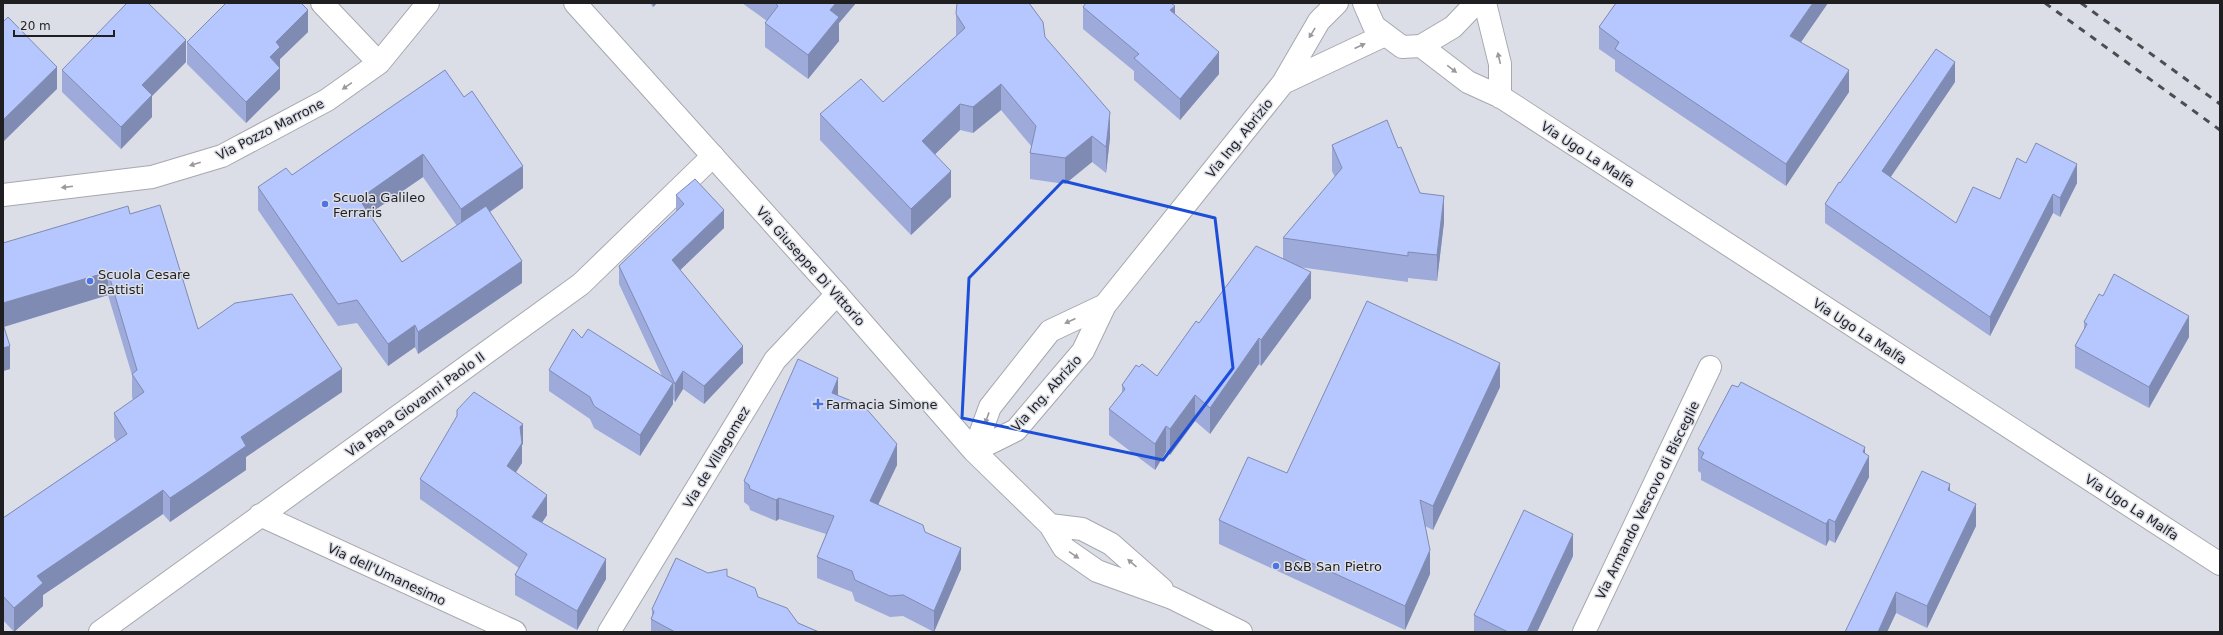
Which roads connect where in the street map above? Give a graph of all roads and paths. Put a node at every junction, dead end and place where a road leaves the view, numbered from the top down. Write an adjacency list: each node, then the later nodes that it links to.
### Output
1 (322, 3): 10 (street)
2 (428, 3): 10 (street, Via Pozzo Marrone)
3 (575, 3): 13 (street, Via Giuseppe Di Vittorio)
4 (1337, 3): 11 (street, Via Ing. Abrizio, one-way to 11)
5 (1364, 3): 8 (street)
6 (1476, 3): 9 (street)
7 (1485, 3): 12 (street, one-way to 7)
8 (1385, 35): 9 (street); 11 (street, Via Ing. Abrizio, one-way to 8)
9 (1421, 46): 12 (street, Via Ugo La Malfa, one-way to 12)
10 (379, 63): 14 (street, Via Pozzo Marrone, one-way to 14)
11 (1283, 83): 16 (street, Via Ing. Abrizio)
12 (1500, 97): 21 (street, Via Ugo La Malfa)
13 (713, 156): 15 (street, Via Giuseppe Di Vittorio); 19 (street, Via Papa Giovanni Paolo II)
14 (3, 195)
15 (837, 294): 18 (street, Via Giuseppe Di Vittorio); 25 (street, Via de Villagomez)
16 (1105, 305): 18 (street, Via Ing. Abrizio); 18 (street, Via Ing. Abrizio, one-way to 18)
17 (1710, 367): 27 (street, Via Armando Vescovo di Bisceglie)
18 (974, 451): 20 (street, Via Giuseppe Di Vittorio)
19 (260, 515): 23 (street, Via Papa Giovanni Paolo II); 24 (street, Via dell'Umanesimo)
20 (1050, 525): 22 (street, Via Giuseppe Di Vittorio, one-way to 20); 22 (street, Via Giuseppe Di Vittorio, one-way to 22)
21 (2220, 564)
22 (1172, 598): 26 (street, Via Giuseppe Di Vittorio)
23 (100, 632)
24 (515, 632)
25 (609, 632)
26 (1241, 632)
27 (1584, 632)

